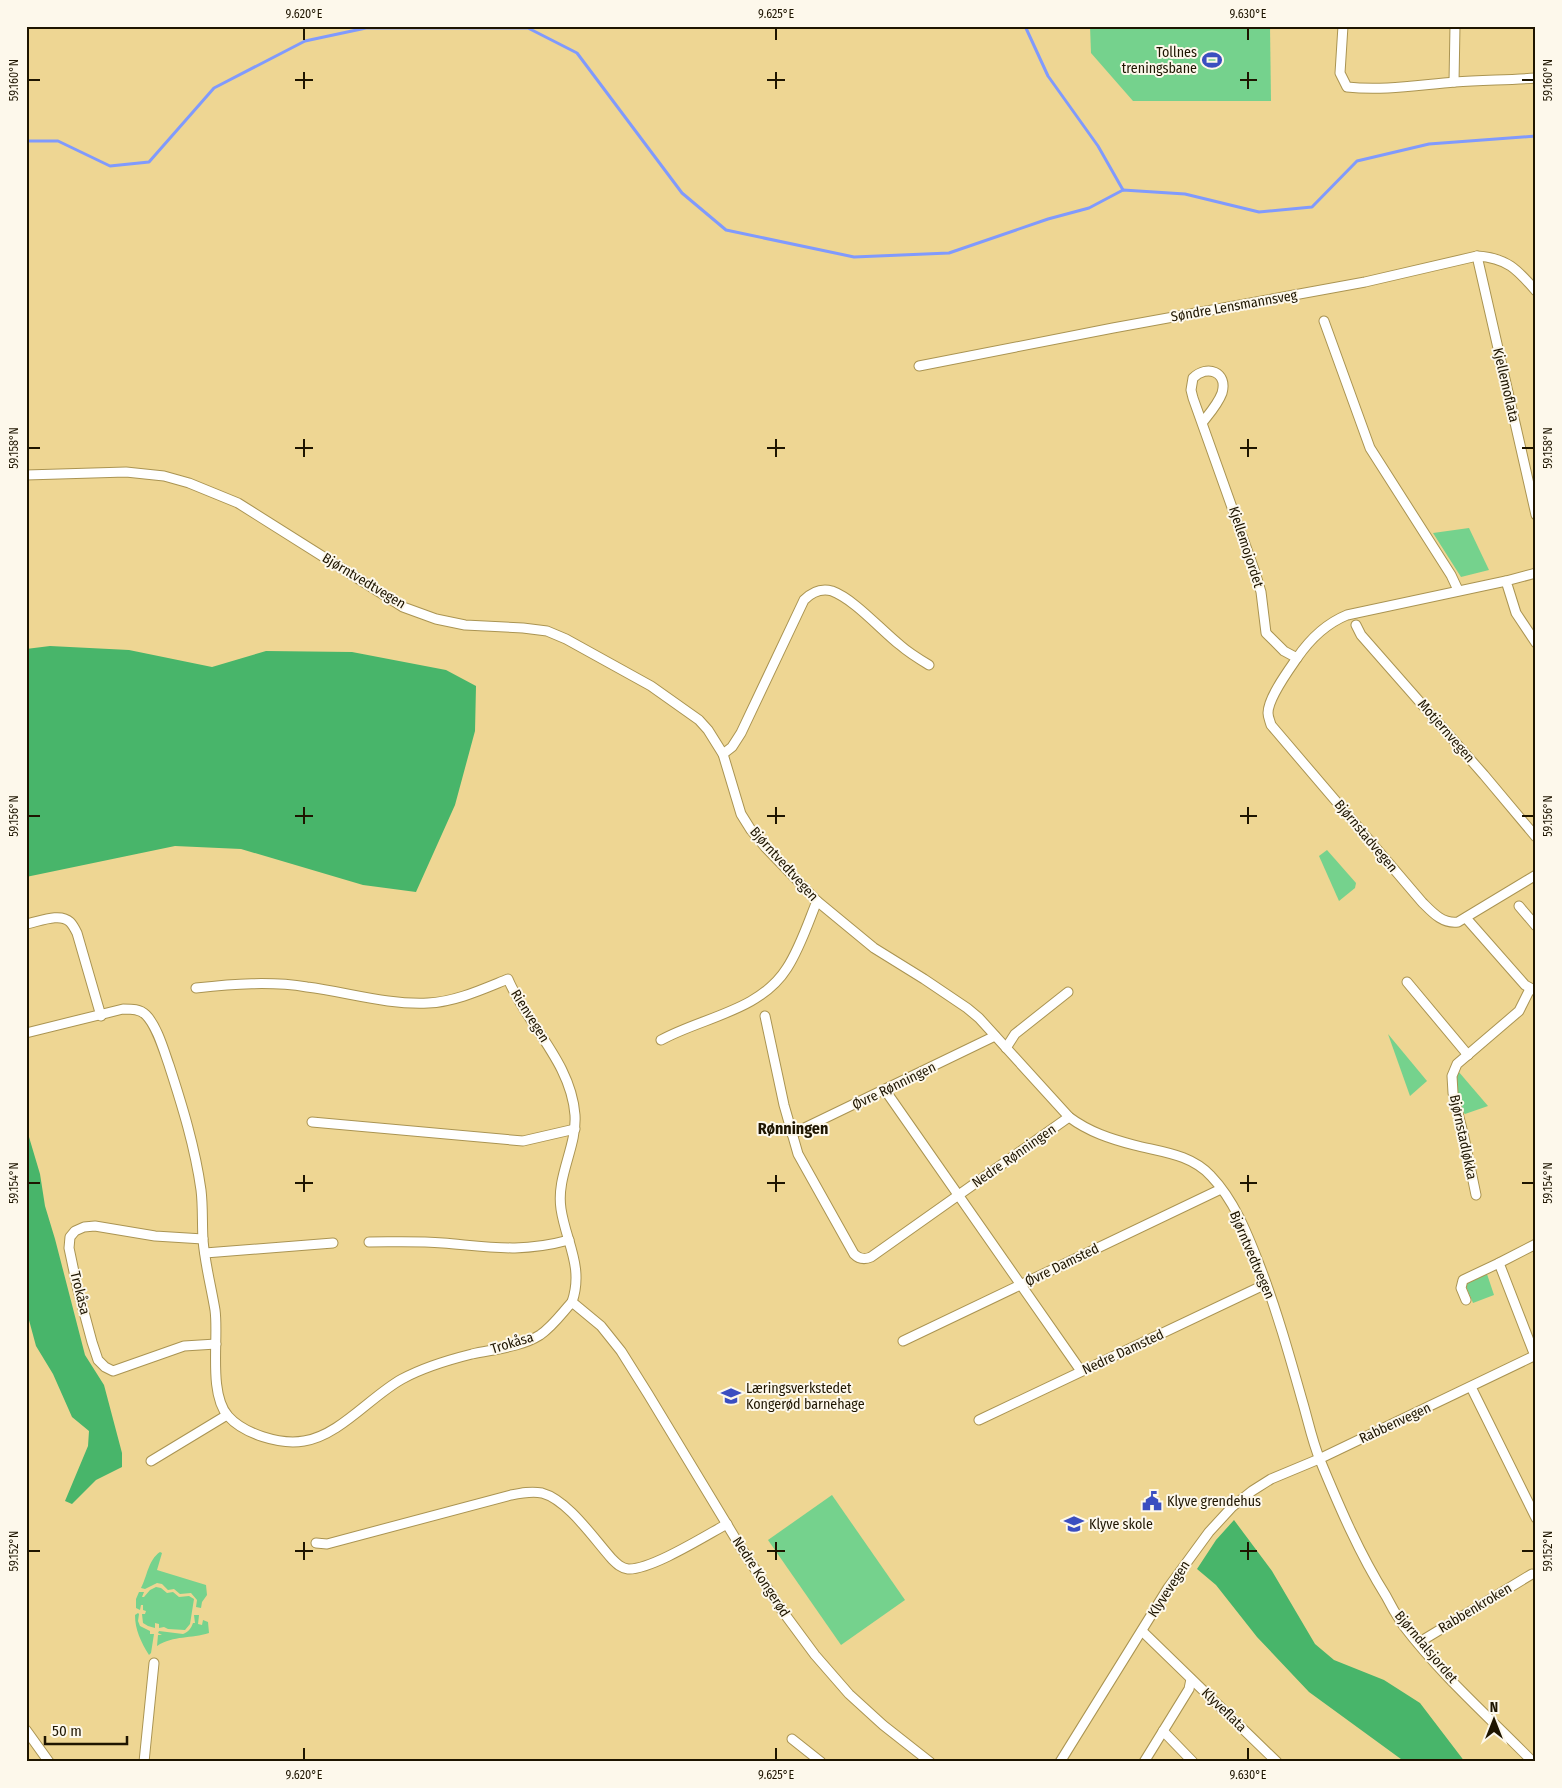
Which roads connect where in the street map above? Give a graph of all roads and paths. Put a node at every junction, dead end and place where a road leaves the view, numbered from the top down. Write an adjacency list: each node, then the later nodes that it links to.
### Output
1 (1343, 26): 4 (street)
2 (1455, 26): 4 (street)
3 (1536, 78): 4 (street)
4 (1454, 82)
5 (1477, 256): 6 (street, Søndre Lensmannsveg); 8 (street, Søndre Lensmannsveg); 11 (street, Kjellemoflata)
6 (1534, 285)
7 (1324, 321): 14 (street)
8 (919, 366)
9 (1202, 423): 9 (street, Kjellemojordet); 17 (street, Kjellemojordet)
10 (26, 475): 19 (street, Bjørntvedtvegen)
11 (1536, 515)
12 (1536, 574): 13 (street)
13 (1506, 581): 14 (street); 16 (street)
14 (1458, 590): 17 (street)
15 (1356, 625): 20 (street, Motjernvegen)
16 (1536, 644)
17 (1297, 658): 24 (street, Bjørnstadvegen)
18 (929, 665): 19 (street)
19 (722, 754): 22 (street, Bjørntvedtvegen)
20 (1536, 837)
21 (1536, 875): 24 (street, Bjørnstadvegen)
22 (817, 901): 34 (street, Bjørntvedtvegen); 35 (street)
23 (1518, 906): 26 (street)
24 (1466, 918): 29 (street, Bjørnstadløkka)
25 (26, 924): 31 (street)
26 (1536, 926)
27 (1406, 982): 37 (street)
28 (196, 988): 41 (street, Rienvegen)
29 (1533, 990): 37 (street, Bjørnstadløkka)
30 (1068, 992): 36 (street)
31 (101, 1016): 33 (street); 46 (street)
32 (765, 1016): 42 (street)
33 (26, 1033)
34 (995, 1036): 36 (street, Bjørntvedtvegen); 38 (street, Øvre Rønningen)
35 (661, 1040)
36 (1006, 1048): 39 (street, Bjørntvedtvegen)
37 (1468, 1055): 44 (street, Bjørnstadløkka)
38 (886, 1090): 42 (street, Øvre Rønningen); 45 (street, Nedre Rønningen)
39 (1069, 1117): 43 (street, Bjørntvedtvegen); 45 (street, Nedre Rønningen)
40 (312, 1122): 41 (street)
41 (575, 1129): 47 (street, Rienvegen)
42 (792, 1134): 45 (street, Nedre Rønningen)
43 (1221, 1188): 53 (street, Øvre Damsted); 54 (street, Bjørntvedtvegen)
44 (1476, 1195)
45 (958, 1196): 53 (street)
46 (203, 1239): 51 (street); 58 (street, Trokåsa)
47 (569, 1240): 48 (street); 56 (street, Rienvegen)
48 (369, 1242)
49 (333, 1243): 51 (street)
50 (1536, 1244): 52 (street)
51 (205, 1254): 58 (street)
52 (1499, 1263): 55 (street); 59 (street)
53 (1021, 1284): 57 (street, Øvre Damsted); 60 (street)
54 (1266, 1284): 60 (street, Nedre Damsted); 64 (street, Bjørntvedtvegen)
55 (1466, 1300)
56 (572, 1302): 62 (street, Trokåsa); 67 (street)
57 (903, 1341)
58 (216, 1344): 62 (street)
59 (1535, 1355): 61 (street, Rabbenvegen)
60 (1081, 1371): 63 (street, Nedre Damsted)
61 (1470, 1387): 64 (street, Rabbenvegen); 66 (street)
62 (227, 1415): 65 (street)
63 (979, 1420)
64 (1319, 1459): 70 (street, Klyvevegen); 71 (street, Bjørndalsjordet)
65 (151, 1461)
66 (1536, 1518)
67 (726, 1524): 68 (street, Nedre Kongerød); 80 (street, Nedre Kongerød)
68 (316, 1543)
69 (1532, 1574): 71 (street, Rabbenkroken)
70 (1142, 1630): 73 (street, Klyveflata); 81 (street, Klyvevegen)
71 (1418, 1643): 85 (street, Bjørndalsjordet)
72 (154, 1663): 78 (street)
73 (1192, 1679): 75 (street, Klyveflata); 84 (street, Klyveflata)
74 (26, 1730): 77 (street)
75 (1163, 1730): 82 (street, Klyveflata); 83 (street)
76 (792, 1739): 79 (street)
77 (49, 1762)
78 (144, 1762)
79 (821, 1762)
80 (930, 1762)
81 (1060, 1762)
82 (1144, 1762)
83 (1193, 1762)
84 (1277, 1762)
85 (1533, 1762)

